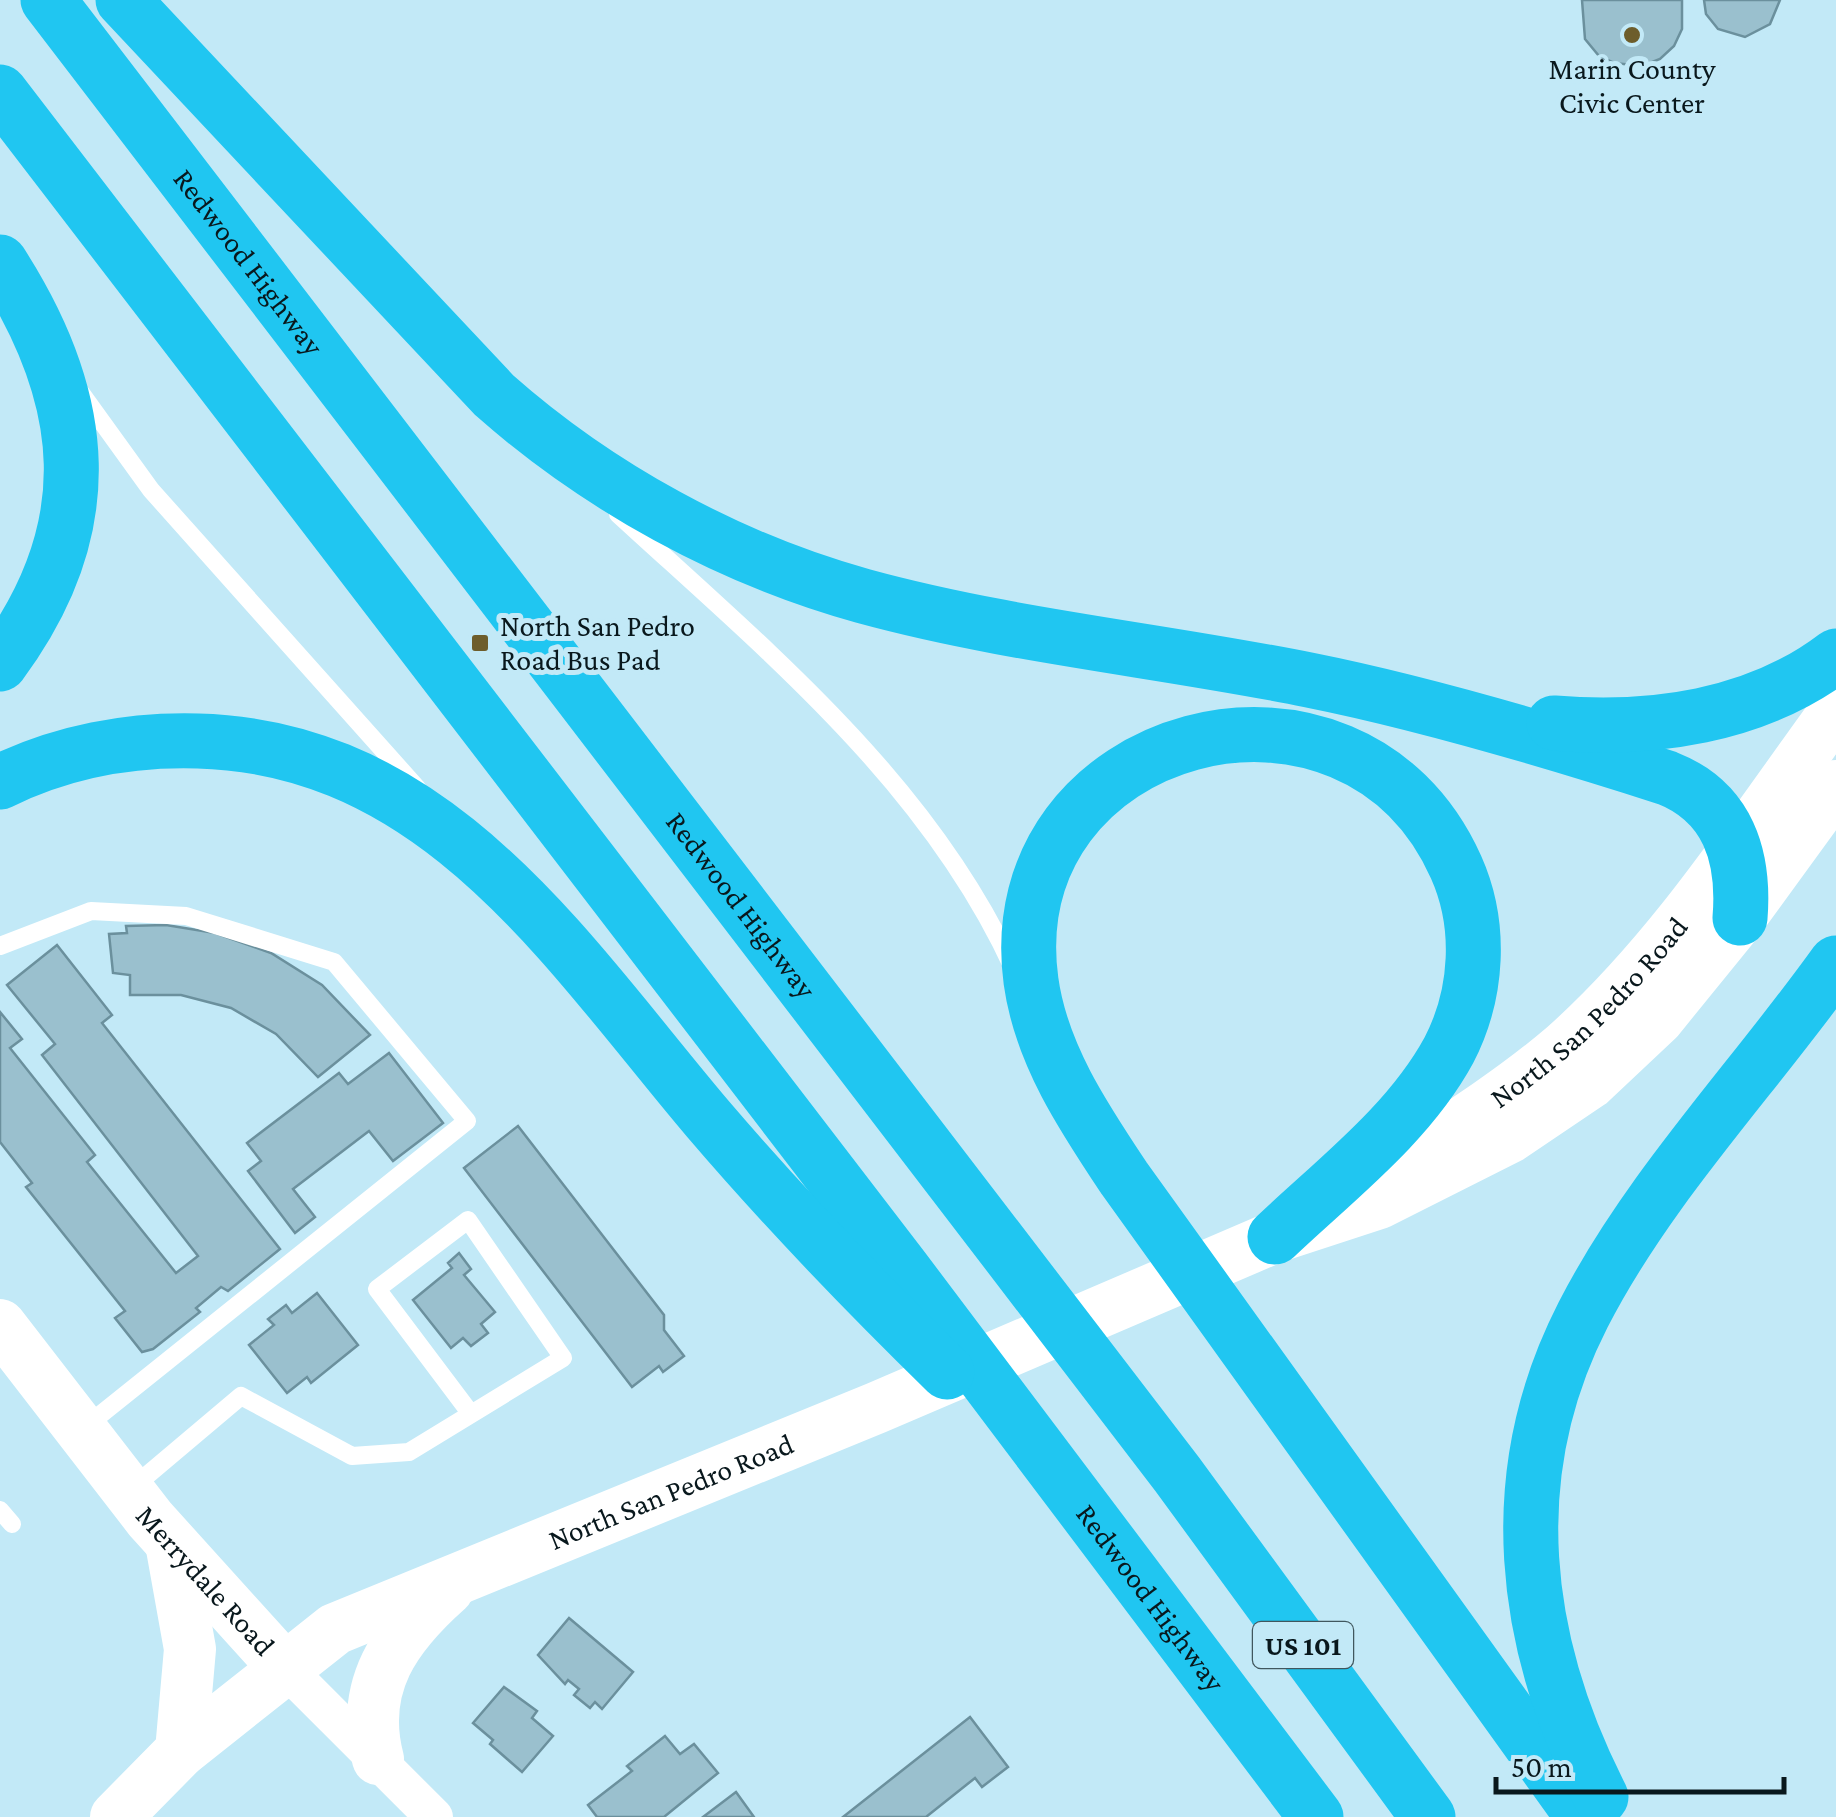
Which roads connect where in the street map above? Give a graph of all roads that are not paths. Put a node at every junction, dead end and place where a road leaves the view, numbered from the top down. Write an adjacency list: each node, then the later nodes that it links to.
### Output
1 (48, 0): 32 (highway, Redwood Highway / US 101)
2 (124, 0): 5 (highway)
3 (0, 92): 19 (highway)
4 (13, 283): 7 (highway); 13 (lane)
5 (494, 395): 8 (highway); 17 (lane)
6 (1836, 656): 8 (highway)
7 (0, 664)
8 (1312, 680): 12 (highway)
9 (1836, 710): 12 (main road, North San Pedro Road)
10 (0, 782): 13 (highway)
11 (1836, 786): 14 (main road, North San Pedro Road)
12 (1736, 848): 14 (highway); 18 (main road, North San Pedro Road)
13 (514, 892): 19 (highway)
14 (1740, 918): 18 (main road, North San Pedro Road)
15 (0, 946): 22 (lane)
16 (1836, 963): 34 (highway)
17 (1058, 1066): 18 (highway); 33 (highway)
18 (1275, 1238): 25 (main road, North San Pedro Road)
19 (882, 1278): 31 (highway, Redwood Highway / US 101)
20 (0, 1325): 22 (main road, Merrydale Road)
21 (471, 1414): 21 (lane); 23 (lane)
22 (80, 1431): 23 (main road, Merrydale Road)
23 (128, 1491): 24 (main road, Merrydale Road)
24 (171, 1542): 26 (main road, Merrydale Road); 27 (main road)
25 (468, 1572): 26 (main road, North San Pedro Road); 28 (main road)
26 (283, 1666): 27 (main road, North San Pedro Road); 28 (street, Merrydale Road)
27 (181, 1751): 29 (main road, North San Pedro Road)
28 (378, 1758): 30 (street, Merrydale Road)
29 (116, 1817)
30 (434, 1817)
31 (1316, 1817)
32 (1428, 1817)
33 (1583, 1817)
34 (1612, 1817)

